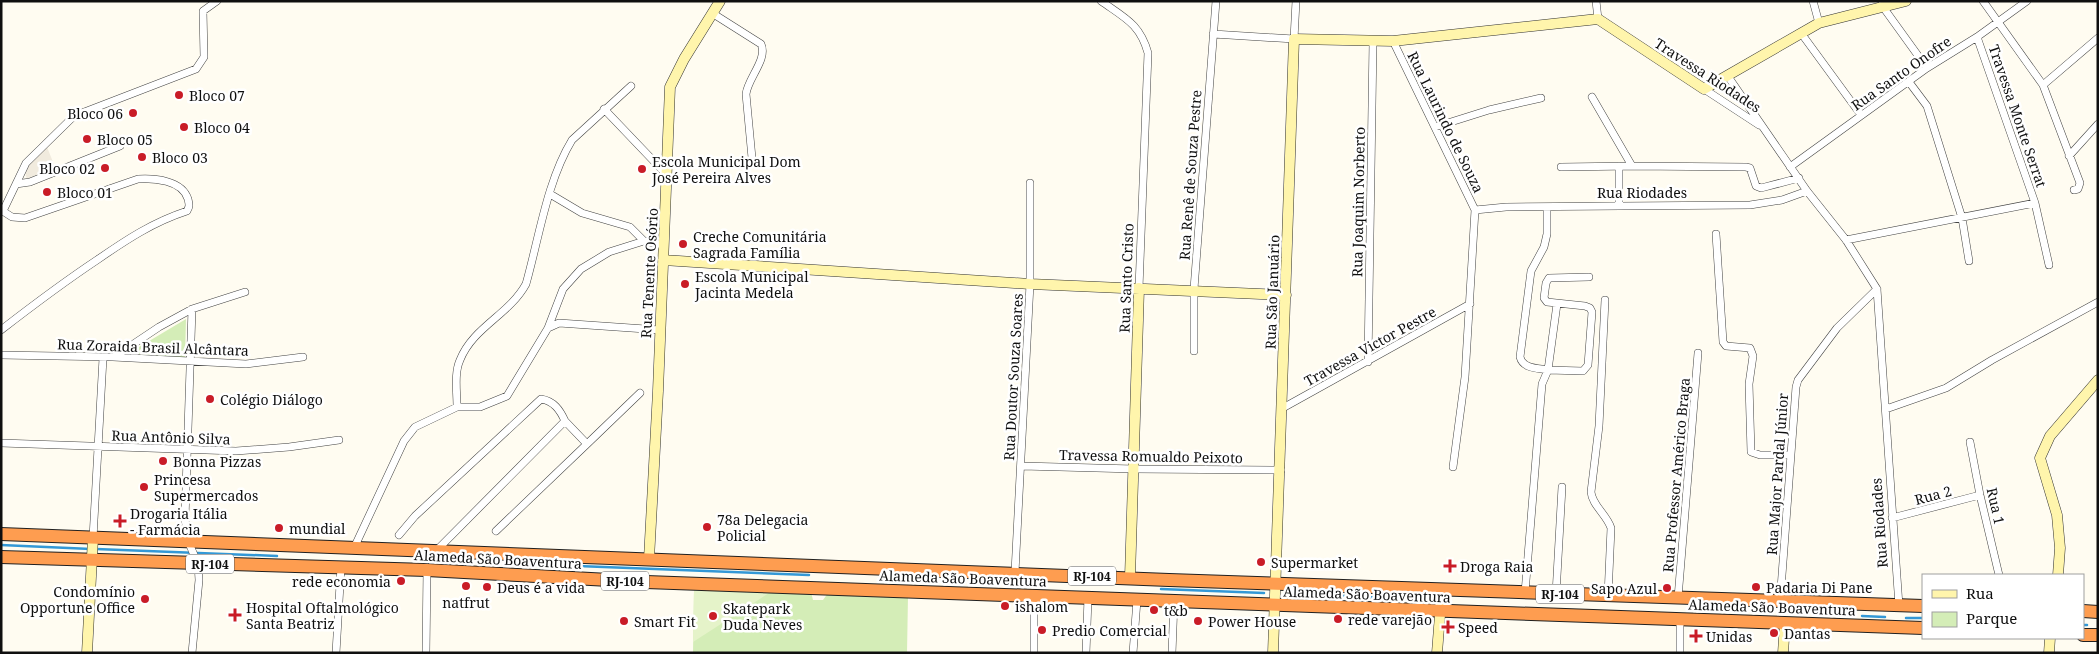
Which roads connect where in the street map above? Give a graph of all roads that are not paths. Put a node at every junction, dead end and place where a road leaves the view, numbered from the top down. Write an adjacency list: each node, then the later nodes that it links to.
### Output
1 (217, 1): 46 (street)
2 (720, 1): 12 (street, Rua Tenente Osório)
3 (1102, 1): 65 (street, Rua Santo Cristo)
4 (1216, 1): 17 (street, Rua Renê de Souza Pestre)
5 (1296, 1): 20 (street, Rua São Januário)
6 (1596, 1): 13 (street)
7 (1814, 1): 15 (street)
8 (1906, 1): 11 (street)
9 (1983, 1): 14 (street)
10 (2027, 1): 14 (street, Rua Santo Onofre)
11 (1883, 4): 15 (street); 23 (street)
12 (712, 13): 38 (street); 43 (street, Rua Tenente Osório)
13 (1598, 20): 21 (street); 28 (street, Travessa Riodades)
14 (1997, 22): 18 (street, Rua Santo Onofre); 26 (street)
15 (1819, 23): 16 (street)
16 (1801, 33): 24 (street); 32 (street)
17 (1213, 34): 20 (street); 66 (street, Rua Renê de Souza Pestre)
18 (1977, 37): 23 (street, Rua Santo Onofre); 50 (street, Travessa Monte Serrat)
19 (2098, 38): 26 (street)
20 (1294, 39): 22 (street); 69 (street, Rua São Januário)
21 (1393, 41): 22 (street); 35 (street, Rua Laurindo de Souza)
22 (1373, 42): 85 (street, Rua Joaquim Norberto)
23 (1927, 68): 25 (street, Rua Santo Onofre)
24 (1727, 76): 28 (street); 34 (street)
25 (1909, 82): 32 (street, Rua Santo Onofre); 55 (street)
26 (2043, 85): 37 (street)
27 (631, 86): 31 (street)
28 (1704, 89): 34 (street, Travessa Riodades)
29 (1592, 97): 40 (street)
30 (1541, 98): 35 (street)
31 (604, 109): 43 (street); 49 (street)
32 (1861, 115): 42 (street, Rua Santo Onofre)
33 (2098, 124): 37 (street)
34 (1762, 126): 42 (street, Travessa Riodades)
35 (1436, 127): 54 (street, Rua Laurindo de Souza)
36 (120, 146): 46 (street)
37 (2069, 156): 48 (street)
38 (752, 158)
39 (1619, 166): 40 (street); 41 (street); 51 (street)
40 (1632, 166): 44 (street)
41 (1561, 167)
42 (1790, 167): 44 (street, Travessa Riodades)
43 (667, 175): 59 (street, Rua Tenente Osório)
44 (1799, 178): 47 (street, Travessa Riodades)
45 (1030, 183): 64 (street, Rua Doutor Souza Soares)
46 (16, 184): 53 (street)
47 (1807, 190): 51 (street, Rua Riodades); 57 (street, Travessa Riodades)
48 (2074, 190)
49 (550, 194): 58 (street); 89 (street)
50 (2035, 203): 55 (street); 62 (street, Travessa Monte Serrat)
51 (1618, 206): 52 (street, Rua Riodades)
52 (1547, 207): 54 (street, Rua Riodades); 86 (street)
53 (2, 210): 76 (street)
54 (1475, 210): 72 (street, Rua Laurindo de Souza)
55 (1962, 218): 57 (street); 61 (street)
56 (1716, 234): 99 (street)
57 (1846, 240): 67 (street, Travessa Riodades)
58 (644, 242): 59 (street); 75 (street)
59 (664, 245): 60 (street, Rua Tenente Osório)
60 (664, 260): 64 (street); 77 (street, Rua Tenente Osório)
61 (1969, 261)
62 (2049, 265)
63 (1590, 277): 73 (street)
64 (1030, 284): 65 (street); 100 (street, Rua Doutor Souza Soares)
65 (1139, 288): 66 (street); 102 (street, Rua Santo Cristo)
66 (1194, 289): 69 (street); 78 (street, Rua Renê de Souza Pestre)
67 (1877, 289): 91 (street, Rua Riodades); 99 (street, Rua Major Pardal Júnior)
68 (245, 292): 74 (street)
69 (1286, 295): 90 (street, Rua São Januário)
70 (1606, 300): 129 (street)
71 (2098, 302): 91 (street)
72 (1470, 304): 85 (street, Travessa Victor Pestre); 101 (street, Rua Laurindo de Souza)
73 (1557, 304): 86 (street); 86 (street)
74 (192, 309): 81 (street); 84 (street)
75 (548, 328): 77 (street); 89 (street)
76 (1, 330)
77 (660, 330): 115 (street, Rua Tenente Osório)
78 (1194, 351)
79 (1698, 353): 131 (street, Rua Professor Américo Braga)
80 (1, 356): 83 (street, Rua Zoraida Brasil Alcântara)
81 (114, 357): 83 (street, Rua Zoraida Brasil Alcântara); 84 (street, Rua Zoraida Brasil Alcântara)
82 (303, 357): 84 (street, Rua Zoraida Brasil Alcântara)
83 (103, 358): 97 (street)
84 (190, 360): 98 (street)
85 (1368, 362): 90 (street, Travessa Victor Pestre)
86 (1548, 370): 126 (street)
87 (2098, 380): 122 (street)
88 (640, 393): 96 (street)
89 (457, 407): 112 (street)
90 (1281, 409): 103 (street, Rua São Januário)
91 (1886, 409): 106 (street, Rua Riodades)
92 (565, 421): 96 (street); 109 (street); 113 (street)
93 (339, 440): 98 (street, Rua Antônio Silva)
94 (1970, 442): 105 (street, Rua 1)
95 (1, 443): 97 (street, Rua Antônio Silva)
96 (587, 444): 107 (street)
97 (98, 447): 98 (street, Rua Antônio Silva); 110 (street)
98 (187, 450): 111 (street)
99 (1791, 455): 134 (street, Rua Major Pardal Júnior)
100 (1022, 466): 102 (street, Travessa Romualdo Peixoto); 120 (street, Rua Doutor Souza Soares)
101 (1453, 467)
102 (1134, 470): 103 (street, Travessa Romualdo Peixoto); 123 (street, Rua Santo Cristo)
103 (1281, 470): 124 (street, Rua São Januário)
104 (1562, 487): 127 (street)
105 (1980, 495): 106 (street, Rua 2); 121 (street, Rua 1)
106 (1892, 518): 136 (street, Rua Riodades)
107 (496, 531)
108 (1, 534): 110 (highway, Alameda São Boaventura / RJ-104)
109 (399, 535)
110 (93, 538): 111 (highway, Alameda São Boaventura / RJ-104); 116 (street)
111 (189, 544): 112 (highway, Alameda São Boaventura / RJ-104); 117 (street)
112 (354, 548): 113 (highway, Alameda São Boaventura / RJ-104)
113 (435, 551): 115 (highway, Alameda São Boaventura / RJ-104)
114 (1, 556): 116 (highway, Alameda São Boaventura / RJ-104)
115 (649, 559): 120 (highway, Alameda São Boaventura / RJ-104)
116 (92, 560): 117 (highway, Alameda São Boaventura / RJ-104); 147 (street)
117 (196, 561): 118 (highway, Alameda São Boaventura / RJ-104); 148 (street)
118 (342, 568): 119 (highway, Alameda São Boaventura / RJ-104); 149 (street)
119 (427, 570): 128 (highway, Alameda São Boaventura / RJ-104); 150 (street)
120 (1015, 572): 123 (highway, Alameda São Boaventura / RJ-104)
121 (1999, 574)
122 (2058, 574)
123 (1130, 577): 124 (highway, Alameda São Boaventura / RJ-104)
124 (1274, 583): 125 (highway, Alameda São Boaventura / RJ-104); 135 (street, Rua São Januário)
125 (1442, 589): 126 (highway, Alameda São Boaventura / RJ-104); 138 (street)
126 (1525, 593): 127 (highway, Alameda São Boaventura / RJ-104)
127 (1556, 594): 129 (highway, Alameda São Boaventura / RJ-104)
128 (1034, 596): 130 (highway, Alameda São Boaventura / RJ-104); 151 (street)
129 (1608, 596): 131 (highway, Alameda São Boaventura / RJ-104)
130 (1088, 598): 132 (highway, Alameda São Boaventura / RJ-104); 152 (street)
131 (1678, 598): 134 (highway, Alameda São Boaventura / RJ-104)
132 (1137, 600): 133 (highway, Alameda São Boaventura / RJ-104); 153 (street)
133 (1174, 601): 135 (highway, Alameda São Boaventura / RJ-104); 154 (street)
134 (1780, 602): 136 (highway, Alameda São Boaventura / RJ-104)
135 (1274, 605): 138 (highway, Alameda São Boaventura / RJ-104); 155 (street, Rua São Januário)
136 (1899, 606): 137 (highway, Alameda São Boaventura / RJ-104)
137 (1922, 606)
138 (1441, 611): 141 (highway, Alameda São Boaventura / RJ-104); 156 (street)
139 (2084, 611): 140 (highway)
140 (2098, 612)
141 (1680, 618): 142 (highway, Alameda São Boaventura / RJ-104); 157 (street)
142 (1785, 622): 143 (highway, Alameda São Boaventura / RJ-104); 158 (street)
143 (1922, 628)
144 (2084, 635): 145 (highway)
145 (2098, 635)
146 (2050, 639): 159 (street)
147 (87, 653)
148 (192, 653)
149 (336, 653)
150 (426, 653)
151 (1034, 653)
152 (1086, 653)
153 (1133, 653)
154 (1172, 653)
155 (1273, 653)
156 (1437, 653)
157 (1680, 653)
158 (1783, 653)
159 (2049, 653)

